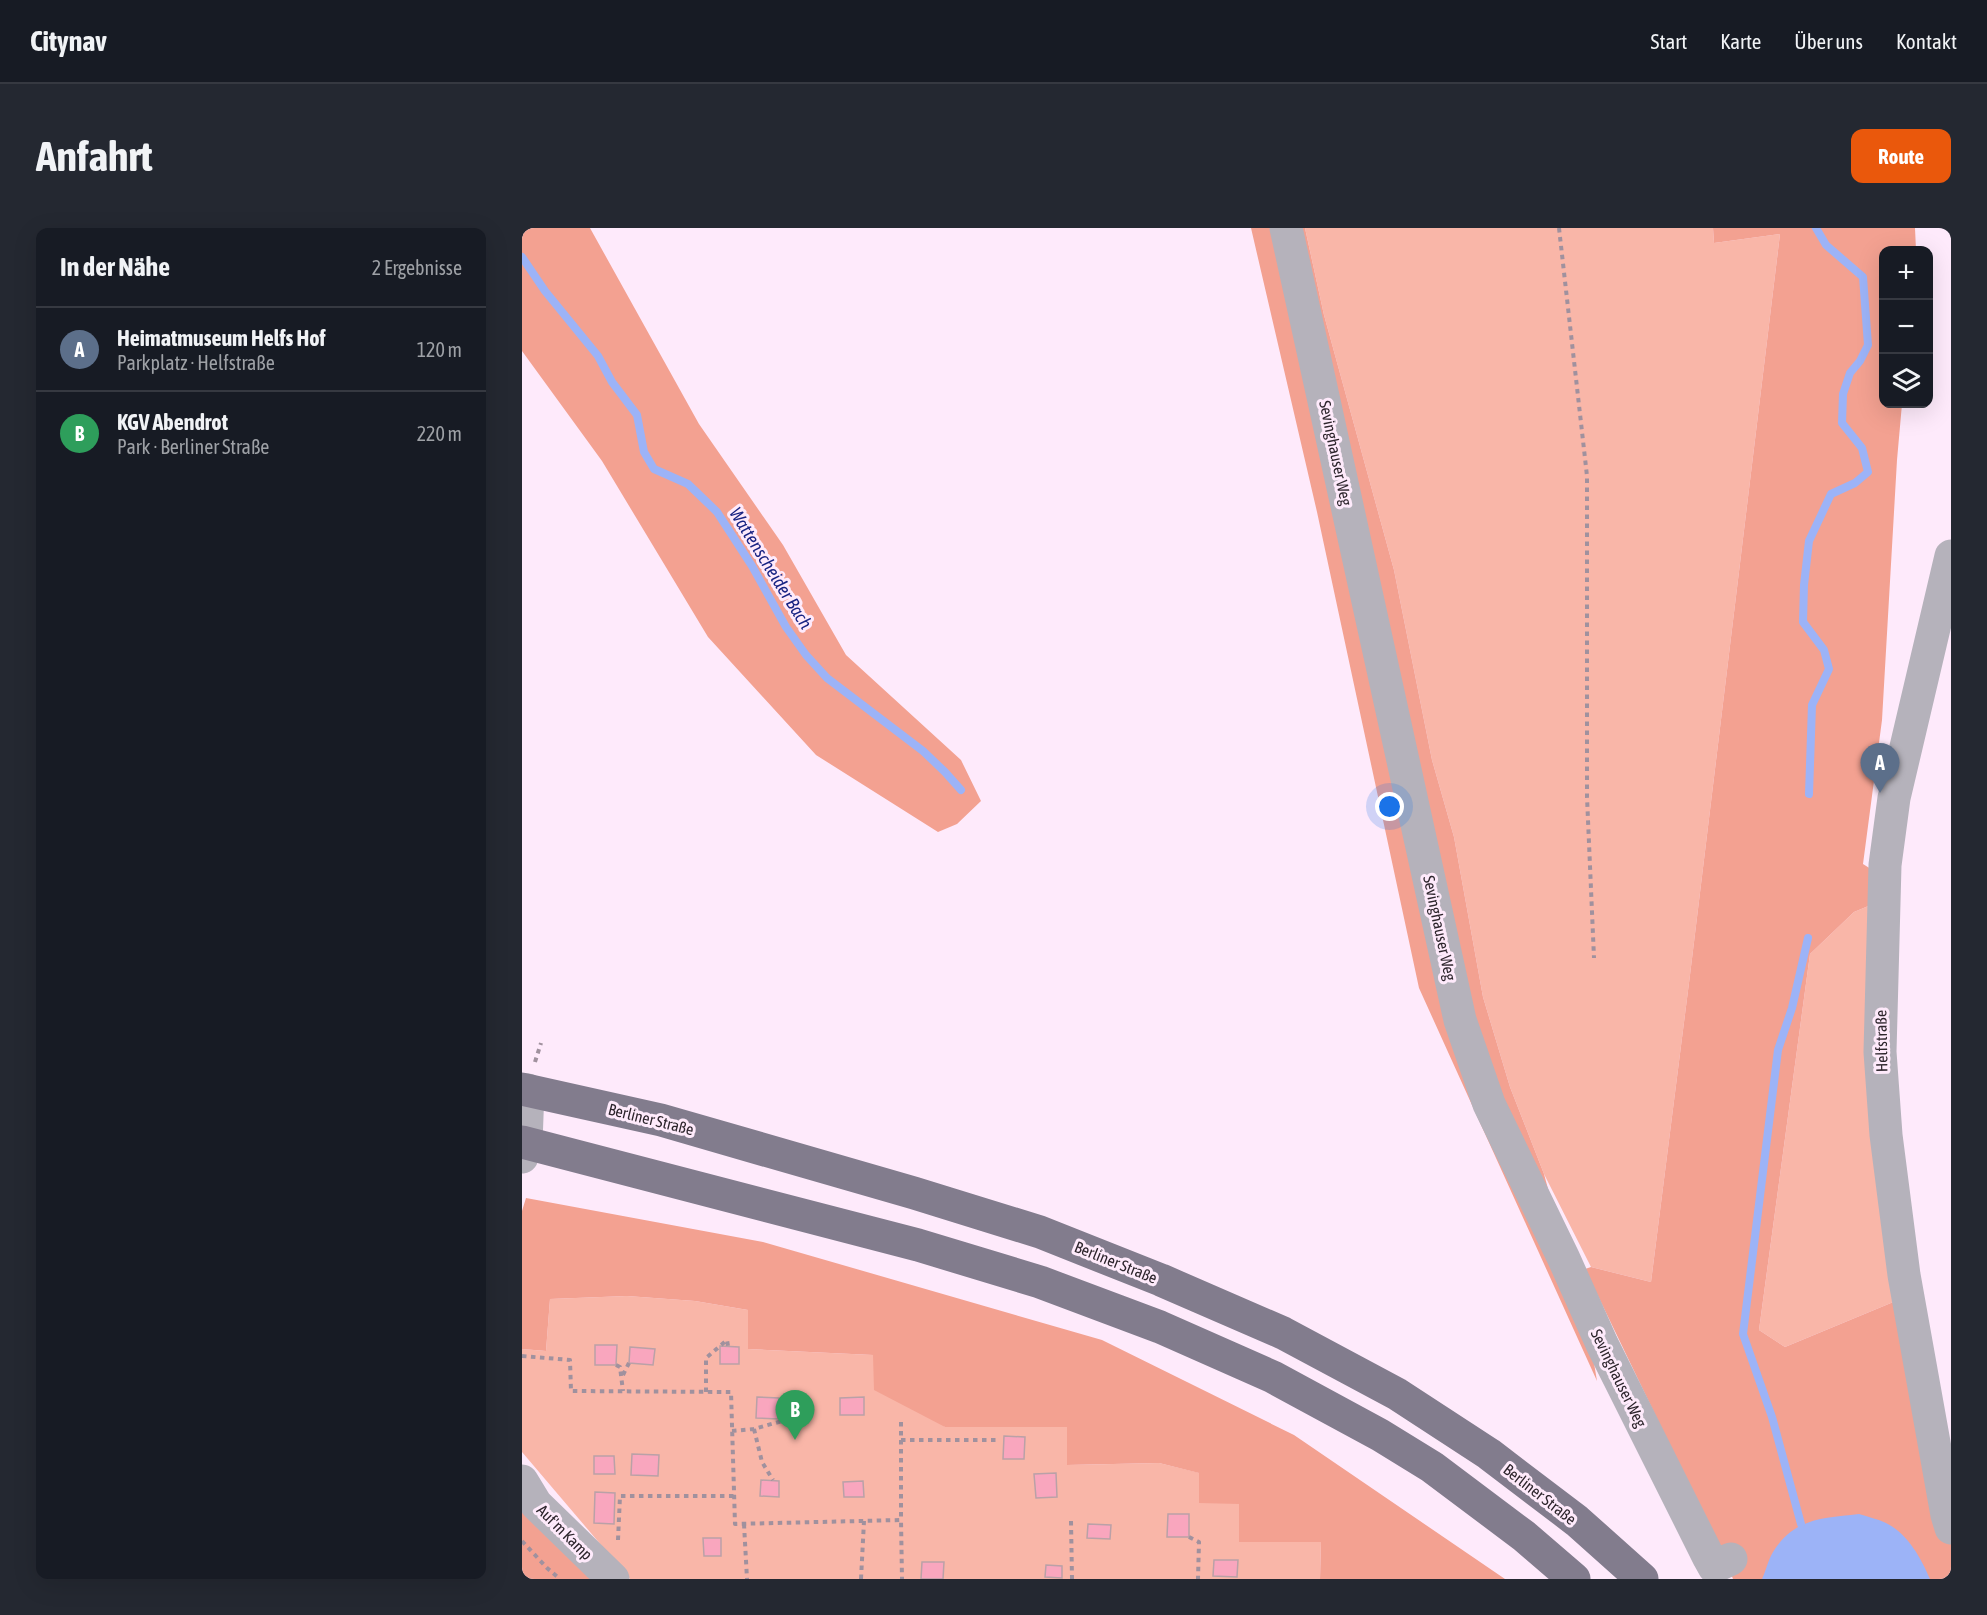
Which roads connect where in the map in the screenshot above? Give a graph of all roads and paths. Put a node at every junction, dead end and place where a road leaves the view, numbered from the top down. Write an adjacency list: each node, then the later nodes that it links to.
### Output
1 (1286, 228): 31 (street, Sevinghauser Weg)
2 (1559, 228): 4 (path)
3 (1951, 556): 27 (street, Helfstraße)
4 (1594, 958)
5 (524, 1092): 6 (street); 40 (main road, Berliner Straße)
6 (523, 1147): 39 (main road)
7 (728, 1346): 13 (path)
8 (522, 1356): 12 (path)
9 (629, 1363): 11 (path)
10 (616, 1365): 11 (path)
11 (623, 1376): 12 (path)
12 (623, 1392): 13 (path)
13 (706, 1392): 17 (path)
14 (796, 1417): 16 (path)
15 (901, 1422): 18 (path)
16 (754, 1429): 17 (path); 20 (path)
17 (732, 1431): 22 (path)
18 (901, 1440): 19 (path); 23 (path)
19 (1000, 1440)
20 (773, 1480)
21 (522, 1481): 33 (street, Auf'm Kamp)
22 (734, 1496): 26 (path); 30 (path)
23 (901, 1520): 24 (path); 36 (path)
24 (864, 1521): 26 (path); 35 (path)
25 (1071, 1521): 37 (path)
26 (744, 1524): 34 (path)
27 (1951, 1528)
28 (1189, 1537): 38 (path)
29 (522, 1541): 32 (path)
30 (617, 1544)
31 (1731, 1559)
32 (560, 1579)
33 (613, 1579)
34 (747, 1579)
35 (861, 1579)
36 (902, 1579)
37 (1072, 1579)
38 (1198, 1579)
39 (1574, 1579)
40 (1642, 1579)

